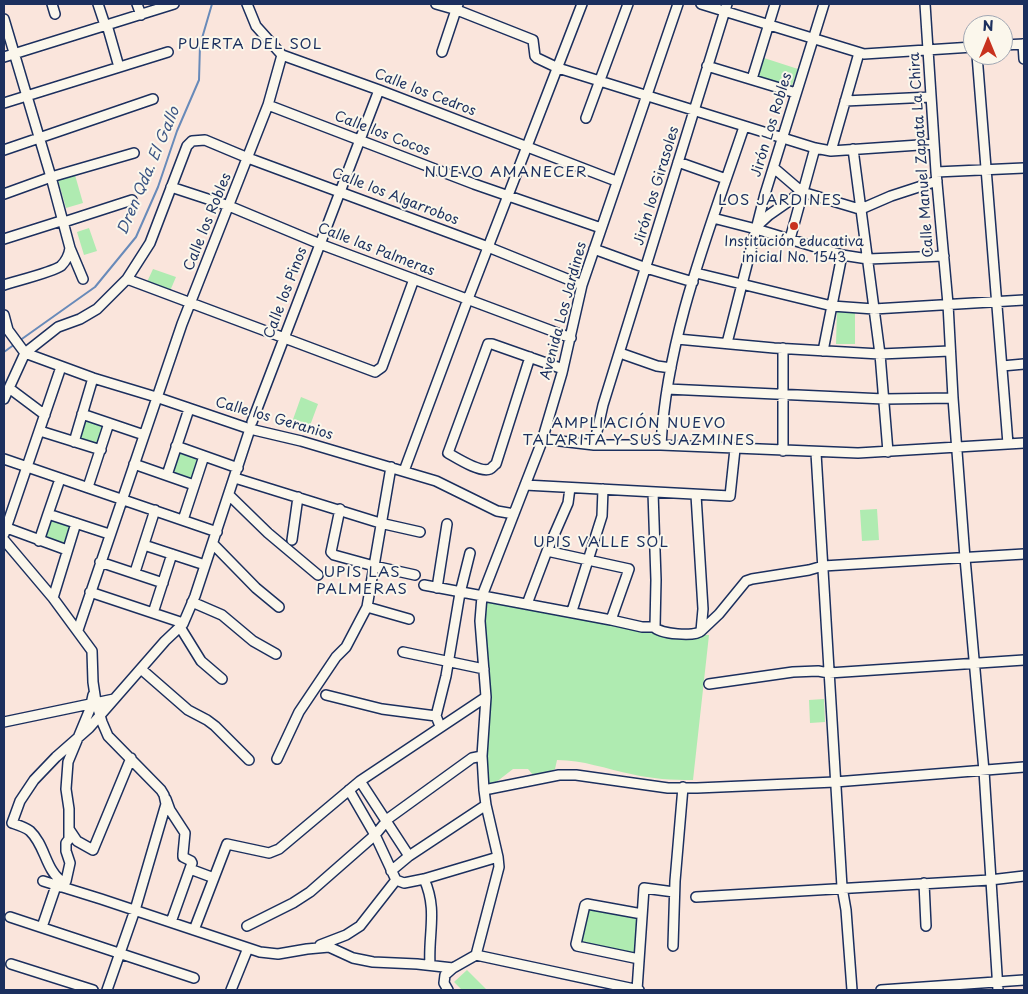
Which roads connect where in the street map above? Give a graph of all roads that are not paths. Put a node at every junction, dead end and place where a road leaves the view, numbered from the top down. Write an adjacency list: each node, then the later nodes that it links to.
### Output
1 (52, 4): 16 (street)
2 (98, 4): 19 (street)
3 (137, 4): 17 (street)
4 (174, 4): 17 (street)
5 (247, 4): 29 (street, Calle los Cedros)
6 (436, 4): 14 (street)
7 (582, 4): 35 (street)
8 (628, 4): 37 (street)
9 (678, 4): 41 (street, Avenida Los Jardines)
10 (701, 4): 15 (street)
11 (775, 4): 20 (street)
12 (824, 4): 21 (street, Jirón Los Robles)
13 (925, 4): 24 (street, Calle Manuel Zapata La Chira)
14 (457, 7): 26 (street); 35 (street)
15 (726, 7): 20 (street); 33 (street, Jirón los Girasoles)
16 (55, 14)
17 (141, 15): 19 (street)
18 (4, 19): 28 (street)
19 (106, 25): 28 (street); 34 (street)
20 (768, 25): 21 (street); 36 (street)
21 (813, 39): 27 (street); 39 (street, Jirón Los Robles)
22 (1024, 44): 31 (street)
23 (963, 48): 24 (street)
24 (928, 50): 27 (street); 42 (street, Calle Manuel Zapata La Chira)
25 (168, 52): 34 (street)
26 (442, 52)
27 (859, 53): 44 (street)
28 (14, 54): 30 (street); 40 (street)
29 (282, 55): 38 (street, Calle los Cedros); 46 (street, Calle los Robles)
30 (4, 57)
31 (1024, 59)
32 (979, 65): 64 (street)
33 (707, 66): 36 (street); 47 (street, Jirón los Girasoles)
34 (119, 67): 40 (street)
35 (558, 68): 37 (street); 54 (street)
36 (752, 79): 39 (street)
37 (600, 81): 41 (street); 48 (street)
38 (379, 90): 52 (street, Calle los Pinos); 54 (street, Calle los Cedros)
39 (796, 93): 51 (street, Jirón Los Robles)
40 (27, 96): 45 (street); 50 (street)
41 (646, 96): 47 (street); 68 (street, Avenida Los Jardines)
42 (930, 97): 44 (street); 53 (street, Calle Manuel Zapata La Chira)
43 (153, 99): 50 (street)
44 (845, 101): 58 (street)
45 (4, 103)
46 (268, 105): 52 (street, Calle los Cocos); 60 (street, Calle los Robles)
47 (694, 111): 49 (street); 61 (street, Jirón los Girasoles)
48 (586, 118)
49 (744, 126): 51 (street); 67 (street)
50 (40, 138): 57 (street); 66 (street)
51 (781, 138): 55 (street); 62 (street, Jirón Los Robles)
52 (359, 141): 71 (street, Calle los Pinos); 74 (street, Calle los Cocos)
53 (934, 144): 56 (street); 65 (street, Calle Manuel Zapata La Chira)
54 (527, 146): 68 (street, Calle los Cedros); 74 (street)
55 (815, 148): 58 (street); 72 (street)
56 (853, 149): 58 (street); 77 (street)
57 (4, 150)
58 (831, 151)
59 (134, 153): 66 (street)
60 (248, 158): 70 (street, Calle los Algarrobos); 71 (street, Calle los Algarrobos); 76 (street, Calle los Robles)
61 (678, 162): 67 (street); 91 (street, Jirón los Girasoles)
62 (774, 168): 72 (street); 80 (street, Jirón Los Robles)
63 (1024, 168): 64 (street)
64 (986, 170): 65 (street); 102 (street)
65 (936, 172): 69 (street, Calle Manuel Zapata La Chira)
66 (51, 177): 73 (street); 79 (street)
67 (726, 178): 78 (street)
68 (616, 181): 81 (street, Avenida Los Jardines)
69 (937, 181): 77 (street); 89 (street, Calle Manuel Zapata La Chira)
70 (171, 187): 76 (street, Calle las Palmeras); 94 (street)
71 (340, 191): 84 (street, Calle los Pinos); 85 (street, Calle los Algarrobos)
72 (802, 192): 77 (street); 80 (street); 83 (street)
73 (4, 194)
74 (508, 196): 81 (street, Calle los Cocos); 85 (street)
75 (132, 200): 79 (street)
76 (229, 206): 84 (street, Calle las Palmeras); 101 (street, Calle los Robles)
77 (861, 209): 90 (street)
78 (713, 218): 80 (street); 92 (street)
79 (64, 221): 82 (street); 86 (street)
80 (757, 227): 83 (street); 96 (street, Jirón Los Robles)
81 (600, 228): 87 (street, Avenida Los Jardines)
82 (4, 239)
83 (790, 239): 88 (street)
84 (320, 244): 95 (street, Calle las Palmeras); 108 (street, Calle los Pinos)
85 (488, 247): 98 (street, Calle los Algarrobos); 99 (street)
86 (70, 248): 93 (street); 97 (street)
87 (594, 249): 91 (street); 98 (street, Avenida Los Jardines)
88 (842, 255): 90 (street); 104 (street)
89 (944, 256): 90 (street); 103 (street, Calle Manuel Zapata La Chira)
90 (868, 259): 105 (street)
91 (646, 268): 92 (street); 115 (street, Jirón los Girasoles)
92 (694, 278): 96 (street); 110 (street)
93 (83, 279)
94 (126, 279): 101 (street); 116 (street)
95 (414, 279): 99 (street, Calle las Palmeras); 108 (street)
96 (742, 284): 104 (street); 111 (street, Jirón Los Robles)
97 (4, 285)
98 (582, 285): 109 (street, Avenida Los Jardines)
99 (468, 299): 109 (street, Calle las Palmeras); 158 (street)
100 (1024, 300): 102 (street)
101 (190, 302): 108 (street); 128 (street, Calle los Robles)
102 (997, 302): 103 (street); 120 (street)
103 (948, 304): 105 (street); 114 (street, Calle Manuel Zapata La Chira)
104 (832, 306): 105 (street); 113 (street)
105 (874, 309): 117 (street)
106 (4, 315): 107 (street)
107 (6, 331): 116 (street)
108 (284, 338): 136 (street, Calle los Pinos)
109 (571, 338): 123 (street, Avenida Los Jardines)
110 (677, 339): 111 (street); 122 (street)
111 (727, 343): 112 (street)
112 (783, 348): 113 (street); 127 (street)
113 (823, 351): 117 (street)
114 (950, 351): 117 (street); 129 (street, Calle Manuel Zapata La Chira)
115 (620, 352): 122 (street); 143 (street, Jirón los Girasoles)
116 (25, 353): 121 (street, Calle los Geranios); 125 (street)
117 (880, 354): 131 (street)
118 (530, 357): 118 (street); 123 (street)
119 (1024, 364): 120 (street)
120 (1002, 366): 142 (street)
121 (61, 367): 124 (street, Calle los Geranios); 134 (street)
122 (671, 368): 126 (street)
123 (563, 369): 139 (street, Avenida Los Jardines)
124 (93, 378): 128 (street, Calle los Geranios); 133 (street)
125 (8, 384): 130 (street); 134 (street)
126 (667, 389): 127 (street); 144 (street)
127 (783, 394): 131 (street); 149 (street)
128 (156, 397): 132 (street, Calle los Geranios); 138 (street, Calle los Robles)
129 (953, 398): 131 (street); 146 (street, Calle Manuel Zapata La Chira)
130 (4, 399)
131 (884, 399): 151 (street)
132 (189, 409): 136 (street, Calle los Geranios); 145 (street)
133 (82, 414): 135 (street); 140 (street)
134 (45, 415): 137 (street)
135 (109, 423): 138 (street); 148 (street)
136 (251, 426): 156 (street, Calle los Geranios); 157 (street, Calle los Pinos)
137 (40, 431): 140 (street); 155 (street)
138 (144, 435): 154 (street, Calle los Robles)
139 (543, 438): 143 (street); 163 (street, Avenida Los Jardines)
140 (74, 442): 148 (street)
141 (1024, 443): 142 (street)
142 (1008, 444): 146 (street)
143 (594, 445): 144 (street)
144 (661, 445): 147 (street)
145 (176, 446): 152 (street); 159 (street)
146 (958, 448): 151 (street); 194 (street, Calle Manuel Zapata La Chira)
147 (735, 449): 149 (street); 169 (street)
148 (101, 450): 164 (street)
149 (783, 451): 150 (street)
150 (816, 452): 151 (street); 199 (street)
151 (888, 452)
152 (204, 456): 157 (street); 162 (street)
153 (4, 459): 155 (street)
154 (134, 464): 159 (street); 171 (street, Calle los Robles)
155 (27, 467): 160 (street); 180 (street)
156 (391, 467): 158 (street, Calle los Geranios); 178 (street)
157 (238, 468): 161 (street, Calle los Pinos)
158 (404, 471): 175 (street, Calle los Geranios)
159 (166, 475): 162 (street)
160 (60, 478): 164 (street); 174 (street)
161 (235, 478): 168 (street, Calle los Pinos); 170 (street)
162 (194, 485): 176 (street)
163 (525, 485): 165 (street); 175 (street, Avenida Los Jardines)
164 (88, 487): 171 (street)
165 (570, 488): 166 (street); 190 (street)
166 (603, 489): 167 (street); 195 (street)
167 (653, 492): 169 (street); 219 (street)
168 (229, 495): 181 (street, Calle los Pinos); 202 (street)
169 (696, 495): 221 (street)
170 (298, 497): 172 (street); 185 (street)
171 (121, 498): 173 (street); 183 (street, Calle los Robles)
172 (340, 509): 178 (street); 198 (street)
173 (155, 510): 176 (street); 188 (street)
174 (48, 514): 177 (street); 186 (street)
175 (514, 514): 208 (street, Avenida Los Jardines)
176 (184, 520): 181 (street)
177 (76, 523): 183 (street); 189 (street)
178 (380, 523): 182 (street); 198 (street)
179 (447, 524): 205 (street)
180 (5, 531): 186 (street)
181 (217, 532): 187 (street, Calle los Pinos)
182 (420, 532)
183 (109, 534): 196 (street, Calle los Robles)
184 (4, 540): 209 (street)
185 (292, 540)
186 (39, 541): 189 (street)
187 (213, 544): 197 (street, Calle los Pinos); 212 (street)
188 (144, 545): 192 (street); 200 (street)
189 (67, 550): 209 (street)
190 (546, 551): 195 (street); 211 (street)
191 (470, 553): 207 (street)
192 (172, 554): 197 (street); 203 (street)
193 (1024, 554): 194 (street)
194 (965, 558): 199 (street); 226 (street, Calle Manuel Zapata La Chira)
195 (588, 559): 214 (street); 217 (street)
196 (100, 562): 200 (street); 206 (street, Calle los Robles)
197 (205, 565): 210 (street, Calle los Pinos)
198 (374, 566): 201 (street); 213 (street)
199 (823, 566): 221 (street); 229 (street)
200 (135, 572): 203 (street)
201 (415, 575)
202 (318, 576)
203 (163, 583): 215 (street)
204 (424, 585): 205 (street)
205 (437, 588): 207 (street)
206 (90, 592): 215 (street); 220 (street, Calle los Robles)
207 (460, 593): 208 (street); 225 (street)
208 (482, 596): 211 (street); 228 (street, Avenida Los Jardines)
209 (53, 598): 220 (street)
210 (192, 602): 218 (street, Calle los Pinos); 223 (street)
211 (527, 604): 214 (street)
212 (279, 607)
213 (367, 607): 216 (street); 243 (street)
214 (572, 611): 217 (street)
215 (153, 614): 218 (street)
216 (409, 619)
217 (611, 620): 219 (street)
218 (182, 625): 227 (street); 230 (street)
219 (654, 627): 221 (street)
220 (78, 630): 235 (street)
221 (701, 631)
222 (403, 652): 225 (street)
223 (276, 654)
224 (1024, 660): 226 (street)
225 (448, 662): 228 (street); 237 (street)
226 (974, 663): 229 (street); 246 (street, Calle Manuel Zapata La Chira)
227 (140, 669): 234 (street); 244 (street)
228 (484, 669): 233 (street, Avenida Los Jardines)
229 (829, 673): 231 (street); 248 (street)
230 (222, 679)
231 (709, 684)
232 (326, 695): 237 (street)
233 (486, 697): 239 (street); 241 (street, Avenida Los Jardines)
234 (114, 699): 235 (street); 236 (street)
235 (94, 702): 236 (street); 238 (street); 240 (street)
236 (100, 715): 240 (street); 242 (street)
237 (436, 716): 239 (street)
238 (4, 722)
239 (440, 726): 247 (street)
240 (79, 738): 255 (street); 268 (street)
241 (482, 756): 251 (street, Avenida Los Jardines); 254 (street)
242 (131, 758): 252 (street); 255 (street)
243 (277, 759)
244 (249, 760)
245 (1024, 767): 246 (street)
246 (984, 771): 248 (street); 265 (street, Calle Manuel Zapata La Chira)
247 (360, 781): 250 (street); 254 (street)
248 (835, 782): 249 (street); 269 (street)
249 (683, 787): 251 (street); 270 (street)
250 (349, 790): 256 (street); 262 (street)
251 (484, 790): 253 (street, Avenida Los Jardines)
252 (166, 799): 259 (street); 272 (street)
253 (486, 805): 257 (street); 258 (street, Avenida Los Jardines)
254 (386, 822): 256 (street); 257 (street)
255 (69, 829): 268 (street)
256 (375, 835): 260 (street); 276 (street)
257 (409, 856): 260 (street)
258 (498, 857): 263 (street); 284 (street, Avenida Los Jardines)
259 (190, 869): 262 (street); 275 (street)
260 (391, 871): 264 (street)
261 (1024, 876): 265 (street)
262 (214, 878): 279 (street)
263 (424, 879): 264 (street); 287 (street)
264 (396, 880): 282 (street)
265 (990, 880): 267 (street); 291 (street, Calle Manuel Zapata La Chira)
266 (43, 881): 268 (street)
267 (924, 883): 269 (street); 277 (street)
268 (60, 886): 272 (street); 278 (street)
269 (842, 887): 271 (street); 297 (street)
270 (674, 892): 273 (street); 280 (street)
271 (696, 897)
272 (134, 910): 275 (street); 283 (street)
273 (642, 914): 285 (street); 285 (street)
274 (10, 917): 278 (street)
275 (171, 922): 279 (street)
276 (248, 926)
277 (926, 926)
278 (42, 927): 283 (street)
279 (194, 930): 281 (street)
280 (673, 946)
281 (248, 948): 282 (street); 294 (street)
282 (307, 949): 287 (street)
283 (120, 952): 289 (street); 293 (street)
284 (476, 955): 288 (street); 296 (street)
285 (639, 959): 296 (street)
286 (11, 964): 292 (street)
287 (430, 965): 288 (street)
288 (453, 968): 295 (street)
289 (194, 978)
290 (1024, 980): 291 (street)
291 (998, 986): 298 (street)
292 (92, 990)
293 (107, 990)
294 (233, 990)
295 (448, 990)
296 (638, 990)
297 (852, 990)
298 (881, 990)

